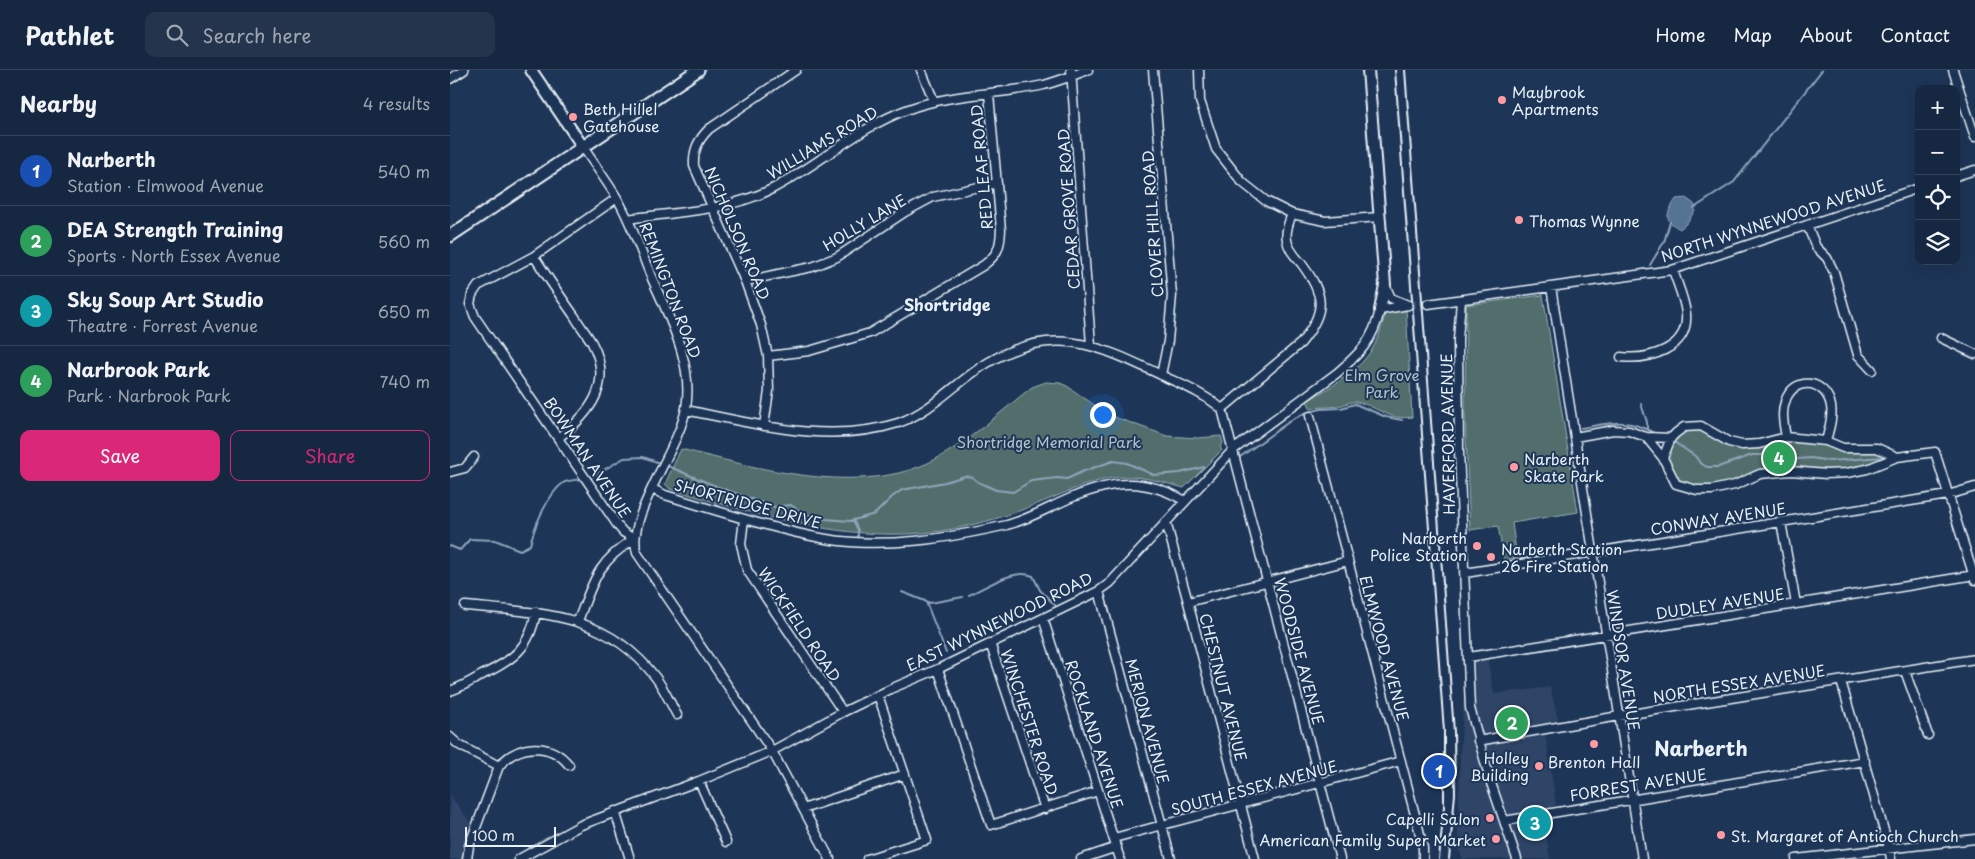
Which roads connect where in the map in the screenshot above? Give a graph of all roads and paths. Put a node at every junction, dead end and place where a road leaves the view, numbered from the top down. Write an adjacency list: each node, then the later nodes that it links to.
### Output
1 (464, 70): 12 (street)
2 (531, 70): 16 (main road, REMINGTON ROAD)
3 (698, 70): 16 (highway)
4 (796, 70): 22 (street, NICHOLSON ROAD)
5 (921, 70): 14 (street)
6 (1088, 70): 11 (street, WILLIAMS ROAD)
7 (1153, 70): 42 (street, CLOVER HILL ROAD)
8 (1199, 70): 23 (street)
9 (1368, 70): 24 (main road, EAST WYNNEWOOD ROAD)
10 (1953, 70): 15 (street)
11 (1072, 73): 13 (street, WILLIAMS ROAD); 37 (street, CEDAR GROVE ROAD)
12 (450, 79)
13 (989, 94): 14 (street, WILLIAMS ROAD); 19 (street, RED LEAF ROAD)
14 (934, 101): 22 (street, WILLIAMS ROAD)
15 (1975, 137)
16 (583, 147): 21 (street, REMINGTON ROAD); 27 (highway)
17 (1975, 170): 18 (street)
18 (1959, 175)
19 (997, 183): 30 (street, HOLLY LANE); 39 (street, RED LEAF ROAD)
20 (1915, 189): 26 (street, NORTH WYNNEWOOD AVENUE)
21 (617, 198): 25 (street, REMINGTON ROAD); 28 (street)
22 (712, 207): 25 (street, WILLIAMS ROAD); 30 (street, NICHOLSON ROAD)
23 (1292, 214): 24 (street); 43 (street)
24 (1380, 217): 31 (main road, EAST WYNNEWOOD ROAD)
25 (628, 219): 44 (street, REMINGTON ROAD)
26 (1807, 225): 29 (street, NORTH WYNNEWOOD AVENUE); 41 (street)
27 (450, 236)
28 (534, 256): 49 (street); 49 (street, BOWMAN AVENUE)
29 (1673, 270): 32 (street, NORTH WYNNEWOOD AVENUE); 40 (street)
30 (745, 281): 39 (street, NICHOLSON ROAD)
31 (1385, 285): 35 (main road, EAST WYNNEWOOD ROAD); 35 (street)
32 (1551, 288): 33 (street, NORTH WYNNEWOOD AVENUE); 47 (street, WINDSOR AVENUE)
33 (1461, 300): 34 (street, NORTH WYNNEWOOD AVENUE); 68 (street, HAVERFORD AVENUE)
34 (1428, 304)
35 (1380, 310): 53 (street, EAST WYNNEWOOD ROAD)
36 (1941, 338): 38 (street)
37 (1091, 345): 42 (street); 46 (street)
38 (1975, 354)
39 (768, 356): 46 (street, NICHOLSON ROAD)
40 (1621, 357)
41 (1872, 370)
42 (1161, 375): 43 (street)
43 (1222, 409): 53 (street, WOODSIDE AVENUE)
44 (686, 410): 46 (street); 59 (street, REMINGTON ROAD)
45 (1310, 416): 67 (street, ELMWOOD AVENUE)
46 (764, 426)
47 (1575, 437): 50 (street); 66 (street, WINDSOR AVENUE)
48 (1786, 437): 51 (street); 52 (street); 52 (street)
49 (558, 438): 65 (street, BOWMAN AVENUE)
50 (1646, 438): 51 (street); 56 (street)
51 (1671, 438): 56 (street)
52 (1826, 440): 55 (street)
53 (1233, 450): 61 (street, EAST WYNNEWOOD ROAD); 70 (street, WOODSIDE AVENUE)
54 (474, 457): 57 (street)
55 (1897, 457): 56 (street); 60 (street)
56 (1663, 458)
57 (450, 472)
58 (1975, 487): 60 (street, CONWAY AVENUE)
59 (652, 489): 62 (street, SHORTRIDGE DRIVE); 65 (street, REMINGTON ROAD)
60 (1948, 495): 64 (street, CONWAY AVENUE); 69 (street)
61 (1185, 501): 62 (street, SHORTRIDGE DRIVE); 63 (street, EAST WYNNEWOOD ROAD)
62 (744, 518): 87 (street, WICKFIELD ROAD)
63 (1166, 522): 71 (street, EAST WYNNEWOOD ROAD); 72 (street, CHESTNUT AVENUE)
64 (1781, 522): 66 (street, CONWAY AVENUE); 73 (street)
65 (634, 539): 77 (street); 93 (street, BOWMAN AVENUE)
66 (1593, 552): 68 (street, CONWAY AVENUE); 78 (street, WINDSOR AVENUE)
67 (1348, 561): 70 (street); 95 (street, ELMWOOD AVENUE)
68 (1465, 573): 80 (street, HAVERFORD AVENUE)
69 (1974, 577): 73 (street, DUDLEY AVENUE)
70 (1267, 581): 72 (street); 100 (street, WOODSIDE AVENUE)
71 (1099, 591): 76 (street, EAST WYNNEWOOD ROAD); 108 (street, MERION AVENUE)
72 (1188, 602): 103 (street, CHESTNUT AVENUE)
73 (1796, 604): 78 (street, DUDLEY AVENUE)
74 (465, 606): 75 (street)
75 (536, 612): 77 (street); 85 (street)
76 (1043, 618): 79 (street, EAST WYNNEWOOD ROAD); 101 (street, ROCKLAND AVENUE)
77 (578, 621): 88 (street)
78 (1606, 635): 80 (street, DUDLEY AVENUE); 89 (street, WINDSOR AVENUE)
79 (990, 643): 82 (street, EAST WYNNEWOOD ROAD); 105 (street, WINCHESTER ROAD)
80 (1469, 657): 92 (street, HAVERFORD AVENUE)
81 (1975, 659): 83 (street, NORTH ESSEX AVENUE)
82 (938, 669): 86 (street, EAST WYNNEWOOD ROAD); 105 (street)
83 (1905, 671): 84 (street, NORTH ESSEX AVENUE); 90 (street)
84 (1841, 681): 89 (street, NORTH ESSEX AVENUE); 94 (street)
85 (450, 690)
86 (878, 695): 87 (street, EAST WYNNEWOOD ROAD); 98 (street)
87 (843, 712): 93 (street, EAST WYNNEWOOD ROAD)
88 (677, 715)
89 (1619, 716): 92 (street, NORTH ESSEX AVENUE); 102 (street, WINDSOR AVENUE)
90 (1928, 735)
91 (450, 737): 97 (street)
92 (1478, 741): 107 (street, HAVERFORD AVENUE)
93 (772, 751): 99 (street, EAST WYNNEWOOD ROAD); 104 (street, BOWMAN AVENUE)
94 (1865, 761): 102 (street, FORREST AVENUE); 113 (street)
95 (1401, 762): 100 (street, SOUTH ESSEX AVENUE); 124 (street, ELMWOOD AVENUE)
96 (569, 765): 97 (street)
97 (499, 766): 114 (street)
98 (905, 774): 104 (street); 118 (street)
99 (699, 781): 106 (street, EAST WYNNEWOOD ROAD); 111 (street)
100 (1321, 784): 103 (street, SOUTH ESSEX AVENUE); 123 (street, WOODSIDE AVENUE)
101 (1098, 791): 105 (street); 109 (street, ROCKLAND AVENUE)
102 (1632, 799): 107 (street, FORREST AVENUE); 126 (street, WINDSOR AVENUE)
103 (1240, 805): 108 (street, SOUTH ESSEX AVENUE); 122 (street, CHESTNUT AVENUE)
104 (803, 809): 117 (street, BOWMAN AVENUE)
105 (1044, 809)
106 (615, 811): 115 (street, EAST WYNNEWOOD ROAD); 116 (street)
107 (1504, 821): 125 (street, HAVERFORD AVENUE)
108 (1162, 825): 109 (street, SOUTH ESSEX AVENUE); 121 (street, MERION AVENUE)
109 (1114, 838): 112 (street, ROCKLAND AVENUE)
110 (1975, 839): 113 (street)
111 (726, 842)
112 (1117, 847): 119 (street); 120 (street, ROCKLAND AVENUE)
113 (1889, 848): 127 (street); 128 (street)
114 (467, 859)
115 (519, 859)
116 (630, 859)
117 (830, 859)
118 (867, 859)
119 (1081, 859)
120 (1120, 859)
121 (1171, 859)
122 (1255, 859)
123 (1340, 859)
124 (1423, 859)
125 (1517, 859)
126 (1642, 859)
127 (1796, 859)
128 (1891, 859)

